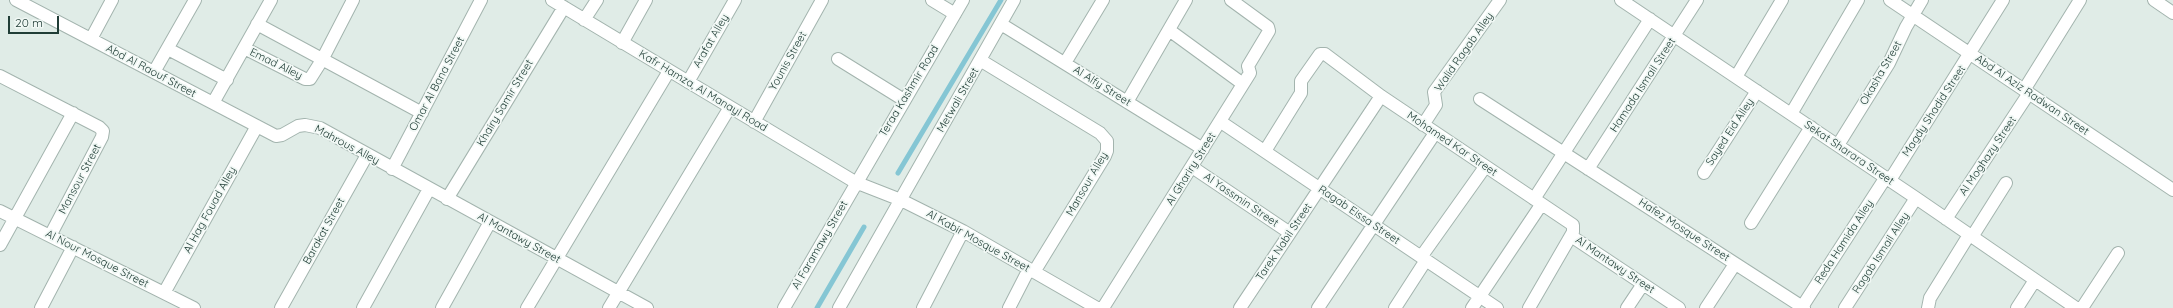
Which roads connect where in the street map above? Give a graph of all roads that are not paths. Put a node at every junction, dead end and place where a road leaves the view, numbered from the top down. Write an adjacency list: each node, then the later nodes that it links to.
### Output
1 (112, 0): 38 (street)
2 (195, 0): 41 (street)
3 (271, 0): 34 (street)
4 (353, 0): 44 (street)
5 (481, 0): 63 (street, Omar Al Bana Street)
6 (552, 0): 28 (street, Kafr Hamza, Al Manayl Road)
7 (597, 0): 33 (street)
8 (646, 0): 39 (street)
9 (735, 0): 52 (street, Arafat Alley)
10 (822, 0): 65 (street, Younis Street)
11 (932, 0): 30 (street)
12 (963, 0): 30 (street, Teraa Kashmir Road)
13 (1014, 0): 35 (street, Metwali Street)
14 (1102, 0): 46 (street)
15 (1186, 0): 36 (street)
16 (1230, 0): 53 (street, Al Ghariry Street)
17 (1500, 0): 67 (street, Walid Ragab Alley)
18 (1621, 0): 32 (street, Sekat Sharara Street)
19 (1697, 0): 37 (street, Hamada Ismail Street)
20 (1782, 0): 50 (street)
21 (1858, 0): 64 (street)
22 (1890, 0): 31 (street, Abd Al Aziz Radwan Street)
23 (1922, 0): 31 (street, Okasha Street)
24 (2003, 0): 42 (street, Magdy Shadid Street)
25 (2080, 0): 55 (street, Al Moghazy Street)
26 (2154, 0): 29 (street)
27 (22, 1): 38 (street, Abd Al Raouf Street)
28 (564, 7): 33 (street, Kafr Hamza, Al Manayl Road); 88 (street, Khairy Samir Street)
29 (2173, 13)
30 (955, 14): 58 (street, Teraa Kashmir Road)
31 (1912, 15): 42 (street, Abd Al Aziz Radwan Street); 71 (street, Okasha Street)
32 (1650, 19): 37 (street, Sekat Sharara Street); 74 (street)
33 (584, 20): 39 (street, Kafr Hamza, Al Manayl Road)
34 (257, 24): 40 (street); 44 (street)
35 (1000, 24): 45 (street, Metwali Street); 46 (street, Al Alfy Street)
36 (1169, 30): 53 (street); 59 (street)
37 (1675, 35): 50 (street, Sekat Sharara Street); 79 (street, Hamada Ismail Street)
38 (91, 39): 48 (street, Abd Al Raouf Street)
39 (622, 42): 47 (street, Kafr Hamza, Al Manayl Road)
40 (244, 48): 44 (street, Emad Alley); 51 (street)
41 (168, 49): 48 (street); 51 (street)
42 (1971, 54): 55 (street, Abd Al Aziz Radwan Street); 81 (street, Magdy Shadid Street)
43 (838, 59): 58 (street)
44 (322, 60): 63 (street)
45 (980, 60): 89 (street, Metwali Street); 108 (street, Mansour Alley)
46 (1064, 63): 59 (street, Al Alfy Street)
47 (669, 71): 52 (street, Kafr Hamza, Al Manayl Road); 105 (street)
48 (154, 72): 60 (street, Abd Al Raouf Street)
49 (0, 76): 62 (street, Mansour Street)
50 (1736, 77): 54 (street, Sekat Sharara Street)
51 (227, 80): 60 (street)
52 (688, 82): 61 (street, Kafr Hamza, Al Manayl Road)
53 (1243, 84): 66 (street, Al Ghariry Street)
54 (1757, 91): 64 (street, Sekat Sharara Street); 80 (street, Sayed Eid Alley)
55 (2026, 92): 86 (street, Abd Al Aziz Radwan Street); 93 (street, Al Moghazy Street)
56 (1381, 96): 67 (street, Mohamed Kar Street); 73 (street, Mohamed Kar Street); 84 (street, Tarek Nabil Street)
57 (1480, 99): 74 (street, Hafez Mosque Street)
58 (904, 100): 82 (street, Teraa Kashmir Road)
59 (1127, 102): 72 (street, Al Alfy Street)
60 (214, 103): 68 (street, Abd Al Raouf Street)
61 (730, 107): 65 (street, Kafr Hamza, Al Manayl Road); 111 (street)
62 (73, 113): 92 (street); 99 (street, Mansour Street)
63 (422, 113): 78 (street, Omar Al Bana Street)
64 (1791, 114): 69 (street, Sekat Sharara Street)
65 (754, 122): 82 (street, Kafr Hamza, Al Manayl Road)
66 (1221, 122): 72 (street, Al Ghariry Street); 73 (street, Ragab Eissa Street)
67 (1423, 125): 70 (street, Mohamed Kar Street)
68 (257, 126): 75 (street, Mahrous Alley); 112 (street, Al Hag Fouad Alley)
69 (1811, 127): 71 (street, Sekat Sharara Street); 95 (street)
70 (1436, 133): 77 (street, Mohamed Kar Street); 96 (street)
71 (1838, 145): 81 (street, Sekat Sharara Street)
72 (1203, 149): 76 (street, Al Ghariry Street)
73 (1265, 151): 84 (street, Ragab Eissa Street)
74 (1564, 152): 79 (street, Hafez Mosque Street); 90 (street)
75 (367, 155): 78 (street, Mahrous Alley); 117 (street, Barakat Street)
76 (1192, 167): 98 (street, Al Yassmin Street); 128 (street, Al Ghariry Street)
77 (1485, 167): 90 (street, Mohamed Kar Street); 106 (street)
78 (392, 169): 85 (street, Al Mantawy Street)
79 (1588, 169): 107 (street, Hafez Mosque Street)
80 (1704, 173)
81 (1888, 179): 87 (street, Sekat Sharara Street); 114 (street, Reda Hamida Alley)
82 (855, 182): 89 (street, Al Kabir Mosque Street); 123 (street, Al Faramawy Street)
83 (2006, 183): 101 (street)
84 (1320, 188): 96 (street, Ragab Eissa Street); 98 (street, Tarek Nabil Street)
85 (429, 189): 88 (street, Al Mantawy Street); 118 (street)
86 (2173, 190)
87 (1916, 198): 93 (street, Sekat Sharara Street); 138 (street, Ragab Ismail Alley)
88 (447, 199): 94 (street, Al Mantawy Street)
89 (901, 200): 97 (street, Al Kabir Mosque Street); 124 (street, Metwali Street)
90 (1538, 202): 100 (street, Mohamed Kar Street); 113 (street)
91 (0, 211): 92 (street, Al Nour Mosque Street)
92 (15, 218): 99 (street, Al Nour Mosque Street); 102 (street)
93 (1946, 219): 101 (street, Sekat Sharara Street)
94 (490, 222): 105 (street, Al Mantawy Street); 119 (street)
95 (1751, 223)
96 (1374, 225): 106 (street, Ragab Eissa Street); 130 (street)
97 (963, 231): 108 (street, Al Kabir Mosque Street); 125 (street)
98 (1290, 233): 129 (street, Tarek Nabil Street)
99 (50, 236): 103 (street, Al Nour Mosque Street)
100 (1571, 236): 110 (street, Al Mantawy Street); 134 (street)
101 (1971, 236): 109 (street, Sekat Sharara Street); 139 (street)
102 (0, 245)
103 (73, 247): 112 (street, Al Nour Mosque Street); 115 (street)
104 (2118, 253): 142 (street)
105 (556, 258): 111 (street, Al Mantawy Street); 120 (street)
106 (1424, 258): 113 (street, Ragab Eissa Street); 131 (street)
107 (1735, 264): 114 (street, Hafez Mosque Street); 137 (street)
108 (1032, 270): 126 (street); 127 (street, Al Kabir Mosque Street)
109 (2035, 280): 140 (street); 141 (street, Sekat Sharara Street)
110 (1643, 284): 135 (street); 136 (street, Al Mantawy Street)
111 (618, 292): 121 (street); 122 (street, Al Mantawy Street)
112 (164, 293): 116 (street, Al Nour Mosque Street)
113 (1480, 296): 132 (street); 133 (street, Ragab Eissa Street)
114 (1796, 306)
115 (41, 308)
116 (194, 308)
117 (281, 308)
118 (363, 308)
119 (442, 308)
120 (527, 308)
121 (609, 308)
122 (646, 308)
123 (784, 308)
124 (839, 308)
125 (923, 308)
126 (1010, 308)
127 (1097, 308)
128 (1103, 308)
129 (1240, 308)
130 (1318, 308)
131 (1395, 308)
132 (1472, 308)
133 (1497, 308)
134 (1529, 308)
135 (1627, 308)
136 (1678, 308)
137 (1706, 308)
138 (1845, 308)
139 (1928, 308)
140 (2017, 308)
141 (2076, 308)
142 (2082, 308)

